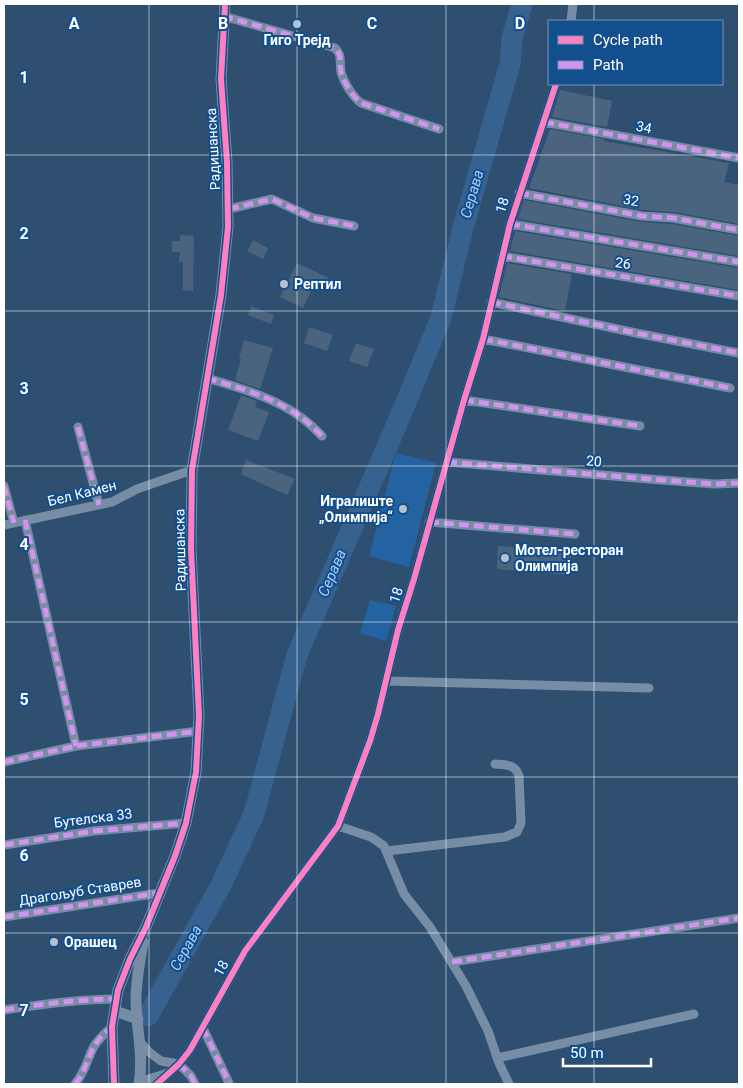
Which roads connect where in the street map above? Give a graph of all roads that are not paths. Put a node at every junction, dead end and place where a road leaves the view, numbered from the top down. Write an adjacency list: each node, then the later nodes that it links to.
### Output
1 (225, 4): 3 (street, Радишанска)
2 (573, 4): 4 (street)
3 (223, 16): 7 (street); 10 (street, Радишанска)
4 (571, 20)
5 (556, 85): 6 (street, 18)
6 (544, 122): 8 (street, 34); 9 (street, 18)
7 (438, 129)
8 (739, 158)
9 (519, 192): 11 (street, 18); 13 (street, 32)
10 (229, 209): 12 (street); 20 (street, Радишанска)
11 (510, 224): 14 (street, 18); 15 (street, 18)
12 (354, 226)
13 (739, 230)
14 (502, 256): 16 (street, 26); 17 (street, 18)
15 (739, 262)
16 (739, 296)
17 (491, 302): 18 (street, 18); 19 (street)
18 (482, 339): 21 (street); 22 (street, 18)
19 (738, 352)
20 (207, 378): 25 (street); 27 (street, Радишанска)
21 (730, 388)
22 (464, 400): 23 (street); 26 (street, 18)
23 (640, 426)
24 (78, 427): 30 (street)
25 (322, 436)
26 (447, 462): 28 (street, 20); 33 (street, 18)
27 (192, 470): 30 (street, Бел Камен); 38 (street, Радишанска)
28 (739, 483)
29 (4, 486): 32 (street)
30 (99, 505): 31 (street, Бел Камен)
31 (25, 520): 32 (street, Бел Камен); 39 (street)
32 (14, 522): 34 (street, Бел Камен)
33 (429, 522): 35 (street); 36 (street, 18)
34 (4, 525)
35 (575, 534)
36 (387, 681): 37 (street); 43 (street, 18)
37 (650, 688)
38 (199, 731): 39 (street); 42 (street, Радишанска)
39 (76, 746): 40 (street)
40 (4, 762)
41 (495, 764): 45 (street)
42 (186, 823): 44 (street, Бутелска 33); 46 (street, Радишанска)
43 (338, 826): 45 (street); 56 (street, 18)
44 (4, 845)
45 (387, 851): 50 (street)
46 (159, 893): 47 (street, Драгољуб Ставрев); 49 (street, Радишанска)
47 (4, 917)
48 (739, 918): 50 (street)
49 (146, 928): 51 (street, Радишанска); 54 (street, Радишанска)
50 (452, 962): 58 (street)
51 (116, 1005): 52 (street); 54 (street); 55 (street, Радишанска)
52 (4, 1010)
53 (694, 1014): 58 (street)
54 (138, 1018): 57 (street, Радишанска)
55 (112, 1027): 63 (street); 64 (street, Радишанска)
56 (203, 1028): 59 (street, 18); 62 (street)
57 (140, 1042): 59 (street); 61 (street, Радишанска)
58 (497, 1058): 68 (street)
59 (179, 1064): 60 (street, 18); 67 (street)
60 (170, 1072): 61 (street, 18); 66 (street)
61 (139, 1083): 65 (street, 18)
62 (229, 1083)
63 (75, 1084)
64 (114, 1084)
65 (127, 1084)
66 (157, 1084)
67 (196, 1084)
68 (509, 1084)

